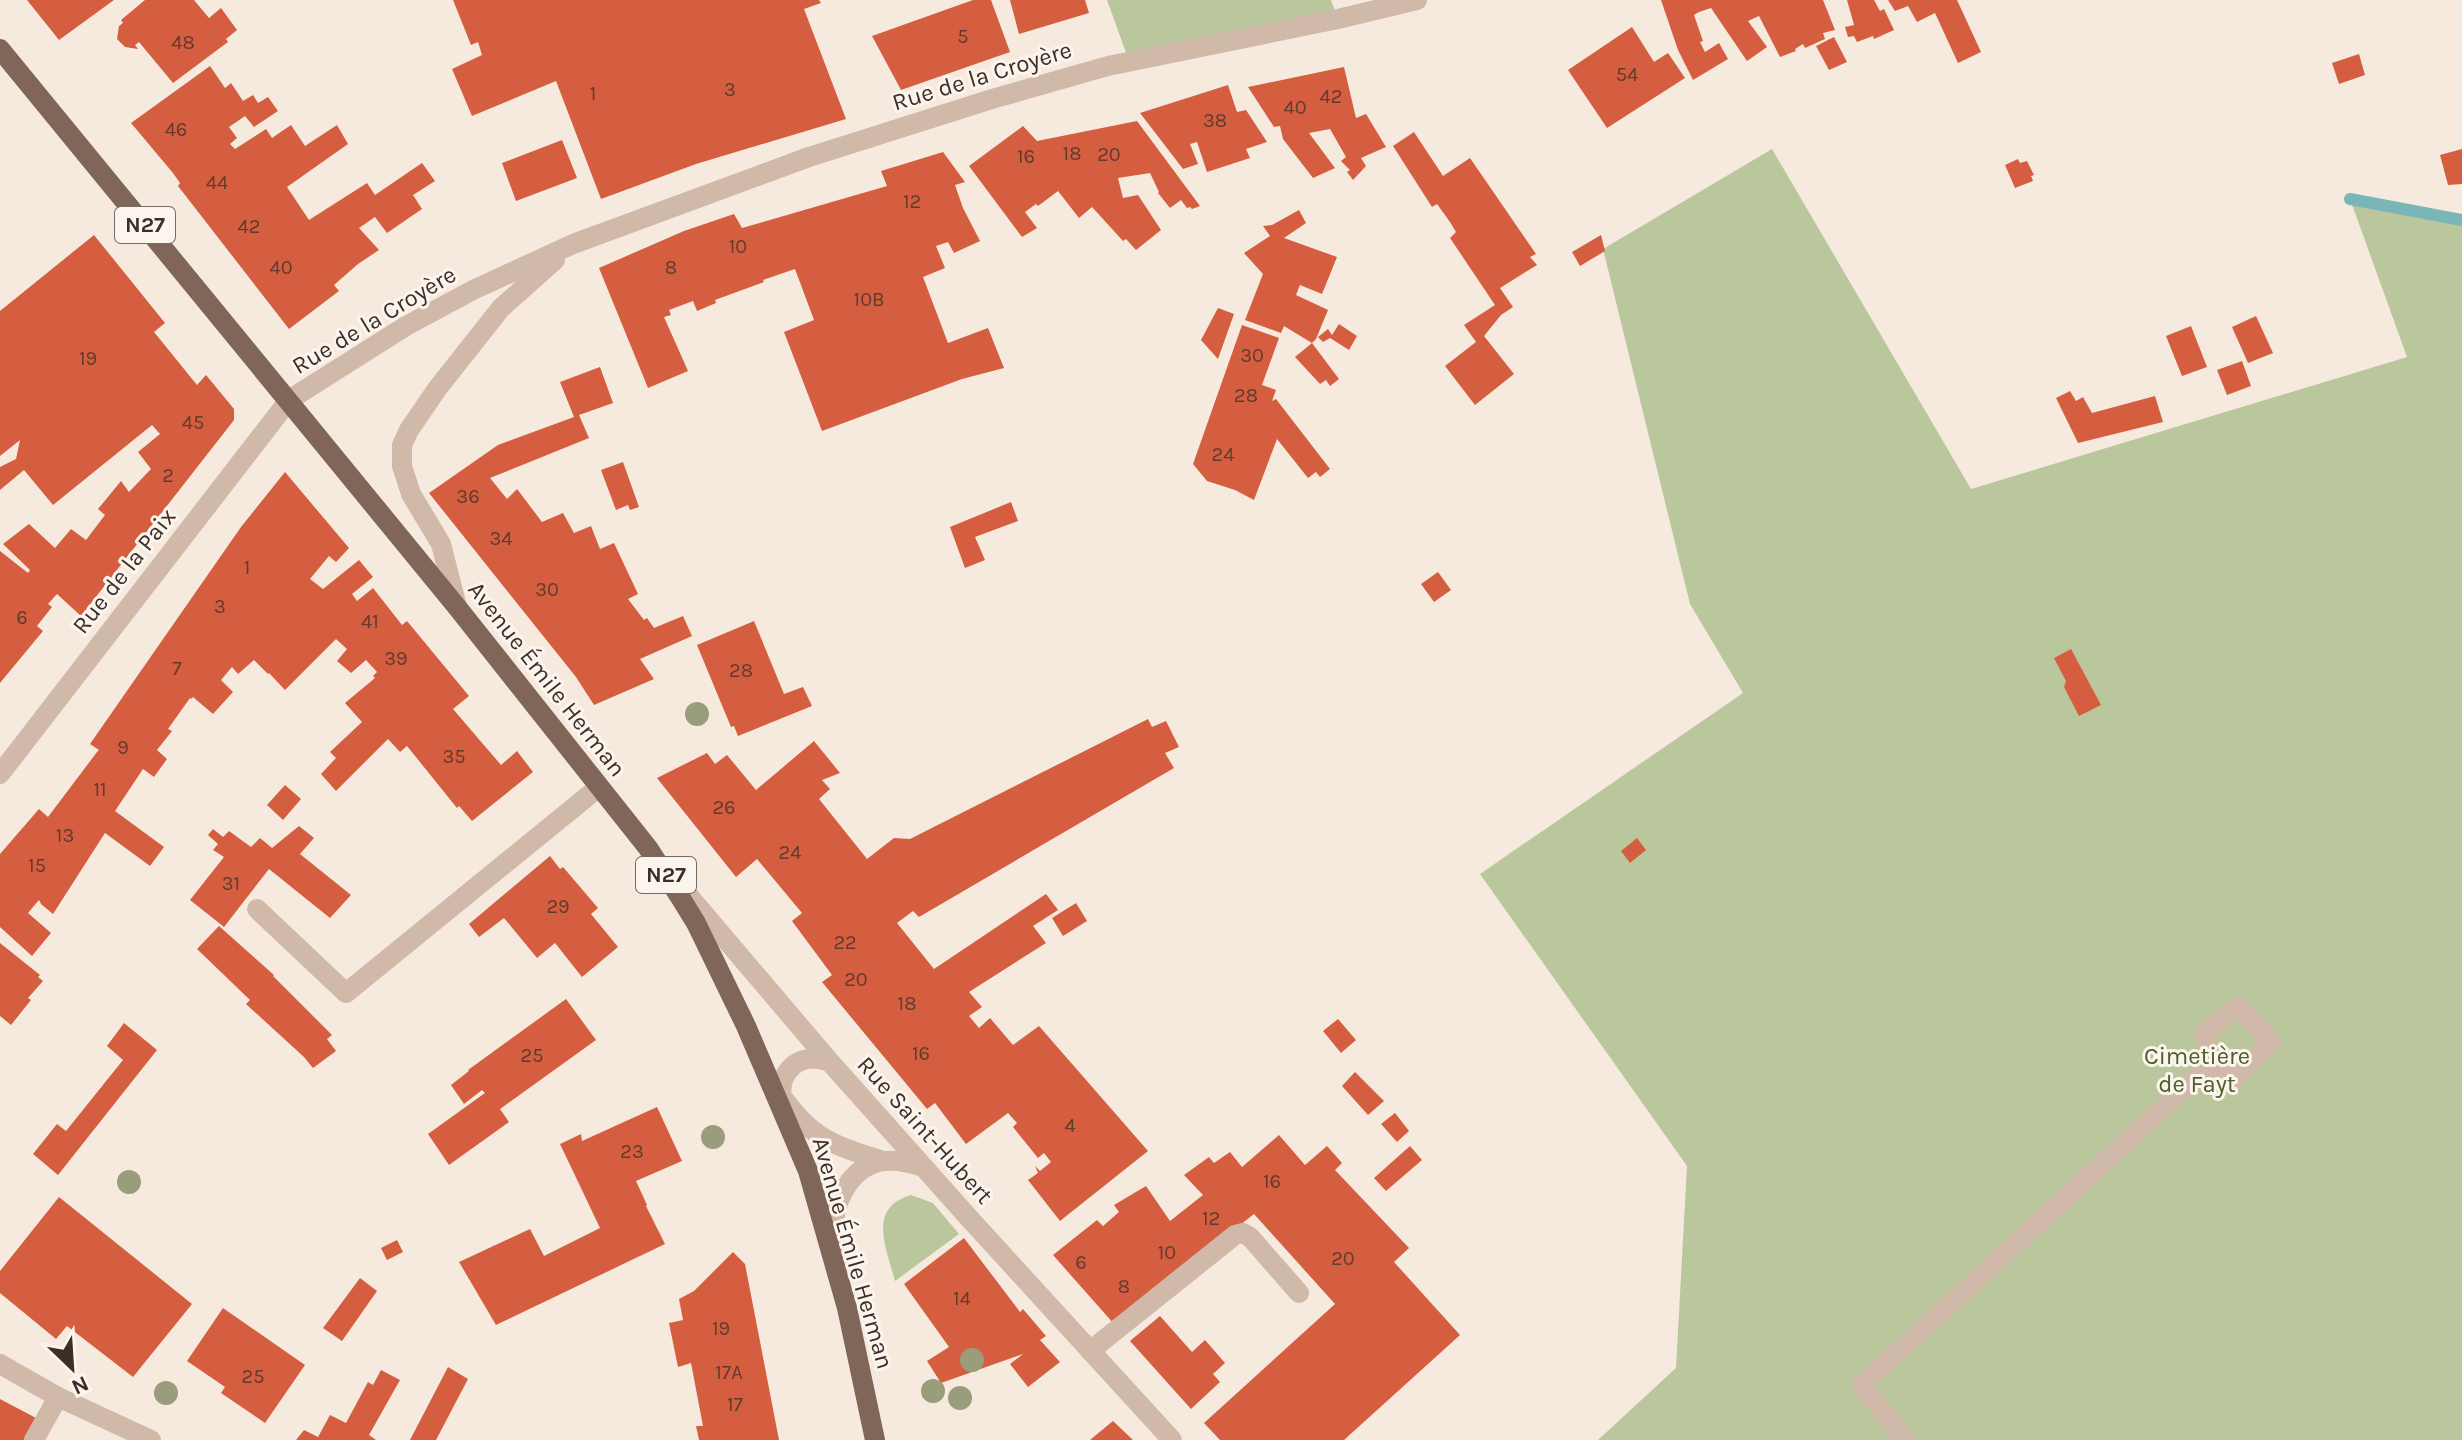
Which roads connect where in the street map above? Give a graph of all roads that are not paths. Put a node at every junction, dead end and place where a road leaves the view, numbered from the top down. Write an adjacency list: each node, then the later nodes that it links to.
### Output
1 (1417, 0): 3 (street, Rue de la Croyère)
2 (0, 49): 4 (main road, Avenue Émile Herman / N27)
3 (573, 244): 4 (street, Rue de la Croyère); 5 (street, Rue de la Croyère)
4 (289, 400): 5 (main road, Avenue Émile Herman / N27); 6 (street, Rue de la Paix)
5 (457, 607): 7 (main road, Avenue Émile Herman / N27)
6 (0, 774)
7 (599, 787): 8 (main road, Avenue Émile Herman / N27); 9 (street)
8 (648, 848): 10 (main road, Avenue Émile Herman / N27); 11 (street, Rue Saint-Hubert)
9 (257, 909)
10 (753, 1042): 13 (street); 14 (main road, Avenue Émile Herman / N27)
11 (830, 1062): 13 (street); 16 (street, Rue Saint-Hubert)
12 (2212, 1063): 26 (street)
13 (780, 1092): 14 (street); 15 (street)
14 (785, 1115): 18 (main road, Avenue Émile Herman / N27)
15 (883, 1161): 16 (street); 18 (street)
16 (923, 1167): 19 (street, Rue Saint-Hubert)
17 (1299, 1293): 19 (street)
18 (847, 1308): 24 (main road, Avenue Émile Herman / N27)
19 (1090, 1351): 25 (street, Rue Saint-Hubert)
20 (0, 1364): 21 (street)
21 (58, 1397): 22 (street); 23 (street)
22 (34, 1440)
23 (151, 1440)
24 (875, 1440)
25 (1172, 1440)
26 (1905, 1440)

